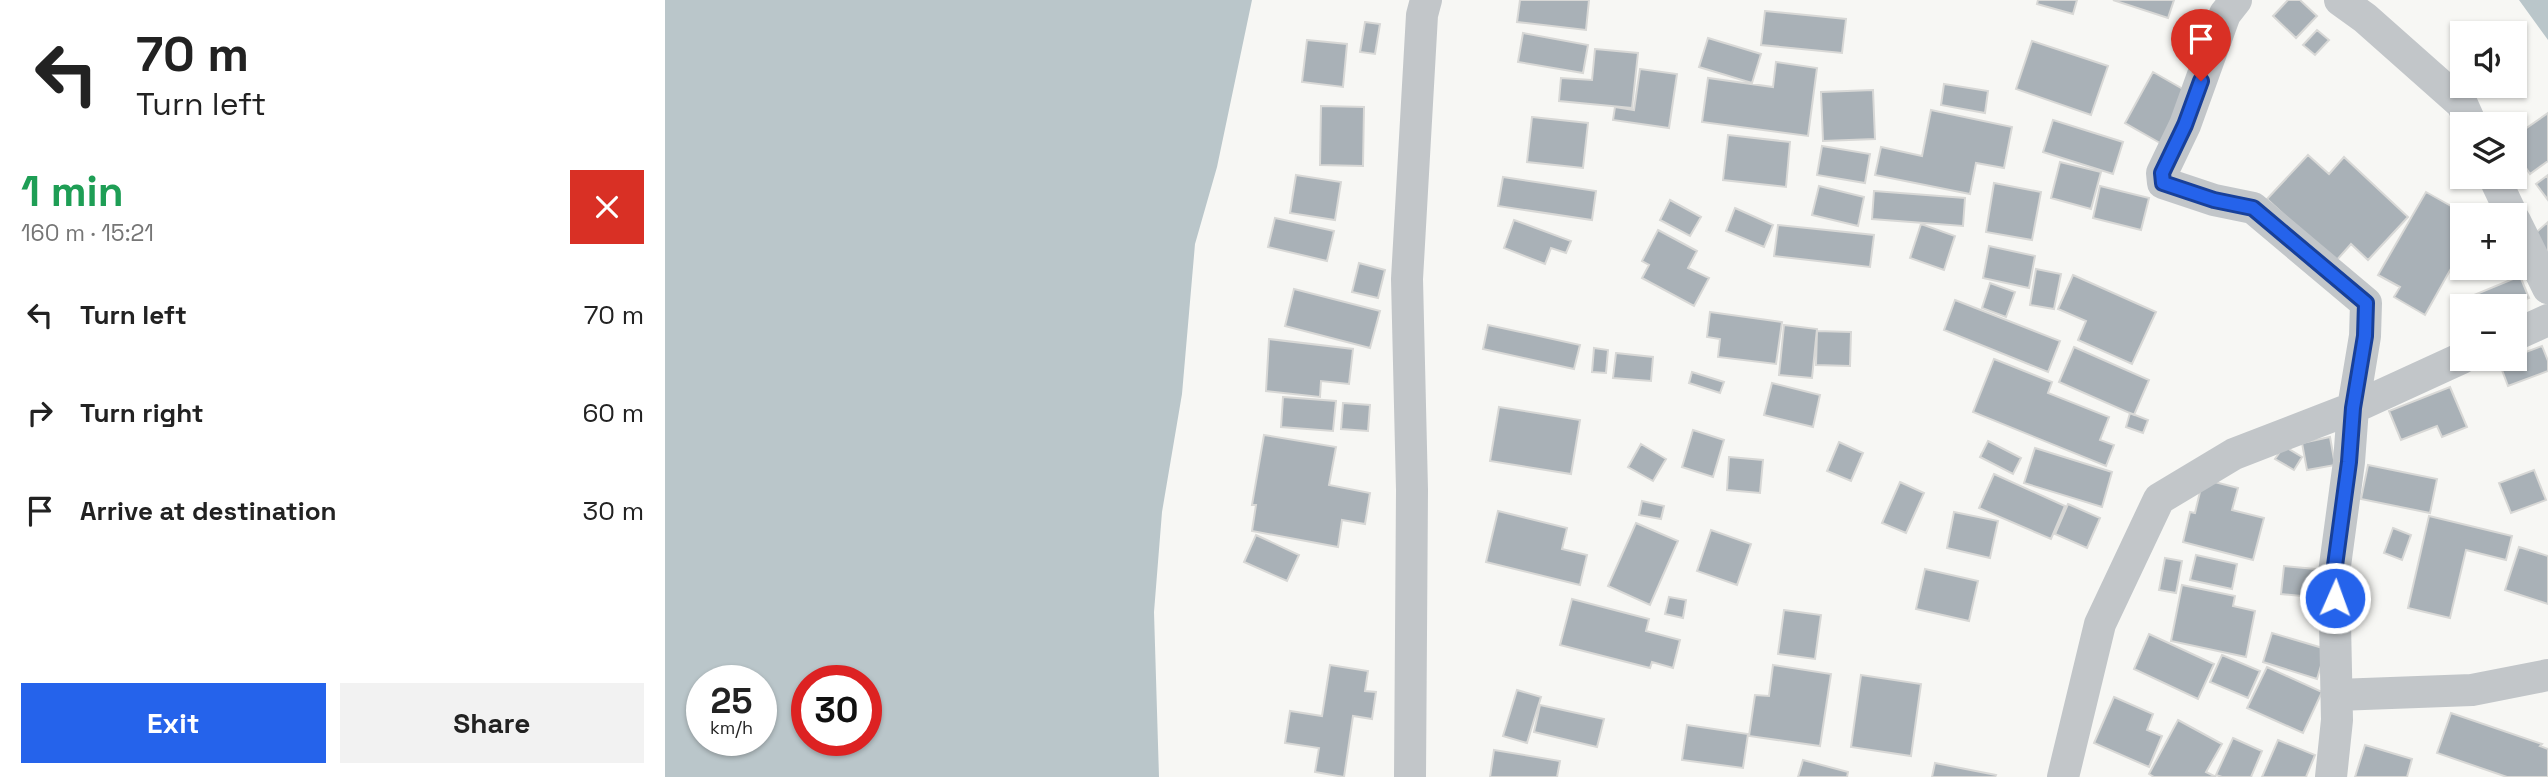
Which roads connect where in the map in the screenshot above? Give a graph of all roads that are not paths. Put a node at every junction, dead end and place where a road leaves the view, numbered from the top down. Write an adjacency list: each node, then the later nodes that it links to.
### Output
1 (1426, 0): 13 (street)
2 (2236, 0): 10 (street)
3 (2340, 0): 4 (street)
4 (2466, 112)
5 (2527, 245): 6 (street)
6 (2548, 288)
7 (2548, 320): 8 (street)
8 (2527, 330)
9 (2450, 364): 10 (street)
10 (2353, 408): 12 (street); 14 (street)
11 (2548, 675): 12 (street)
12 (2337, 695): 15 (street)
13 (1410, 777)
14 (2063, 777)
15 (2331, 777)

